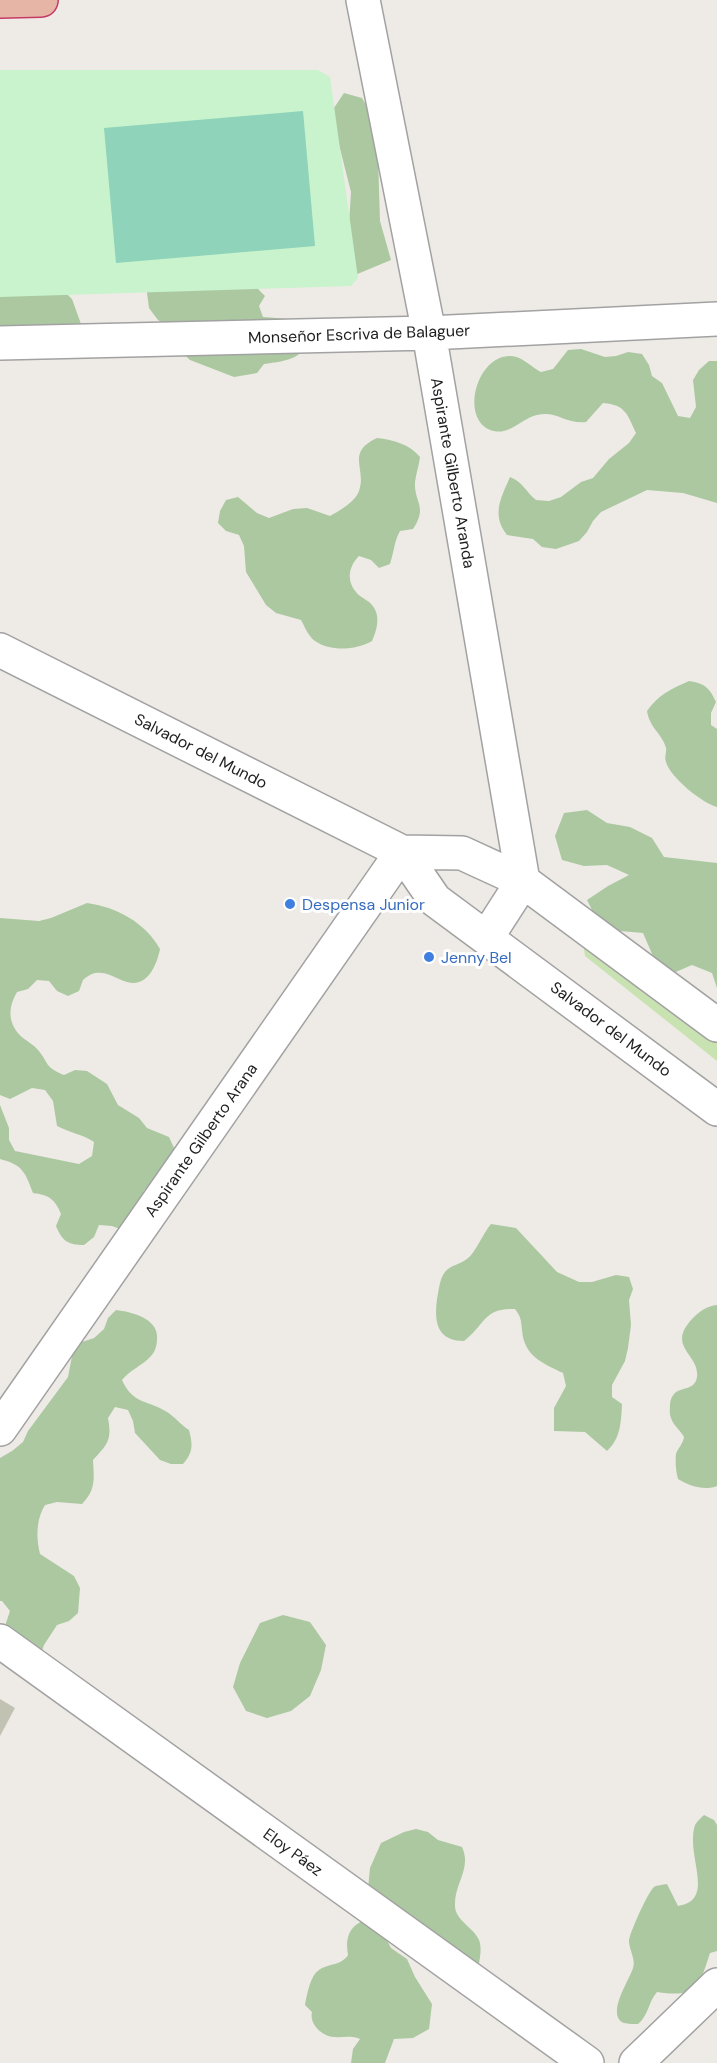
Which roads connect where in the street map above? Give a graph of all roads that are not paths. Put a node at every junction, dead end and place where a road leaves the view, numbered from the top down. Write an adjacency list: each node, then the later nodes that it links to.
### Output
1 (41, 0): 3 (highway)
2 (363, 0): 5 (street, Aspirante Gilberto Aranda)
3 (0, 1)
4 (717, 319): 5 (street, Monseñor Escriva de Balaguer)
5 (429, 333): 6 (street, Monseñor Escriva de Balaguer); 9 (street, Aspirante Gilberto Aranda)
6 (0, 343)
7 (0, 650): 8 (street, Salvador del Mundo)
8 (402, 852): 9 (street, Salvador del Mundo); 10 (street, Salvador del Mundo); 13 (street, Aspirante Gilberto Arana)
9 (524, 881): 10 (street); 11 (street, Salvador del Mundo)
10 (488, 937): 12 (street, Salvador del Mundo)
11 (717, 1025)
12 (717, 1109)
13 (0, 1429)
14 (0, 1641): 16 (street, Eloy Páez)
15 (717, 1985): 17 (street)
16 (587, 2063)
17 (636, 2063)

